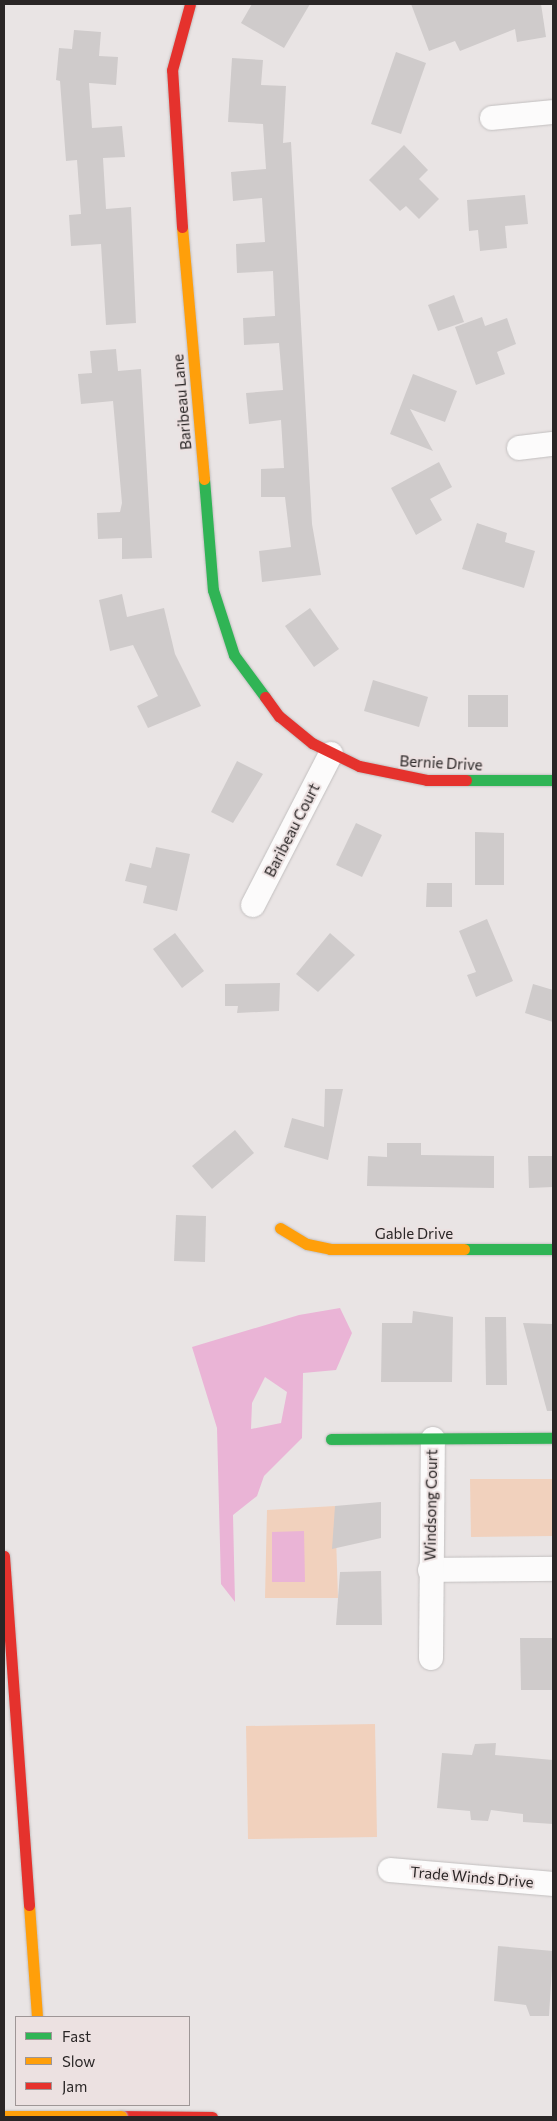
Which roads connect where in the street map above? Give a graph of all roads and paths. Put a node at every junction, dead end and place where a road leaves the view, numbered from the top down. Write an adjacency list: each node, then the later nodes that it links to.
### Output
1 (190, 4): 6 (main road, Baribeau Lane)
2 (553, 112): 3 (street)
3 (492, 118)
4 (553, 444): 5 (street)
5 (519, 448)
6 (331, 754): 7 (main road, Bernie Drive); 8 (street, Baribeau Court)
7 (553, 780)
8 (253, 905)
9 (280, 1228): 10 (main road, Gable Drive)
10 (553, 1249)
11 (553, 1438): 13 (main road, Windsong Court)
12 (331, 1439): 13 (main road, Windsong Court)
13 (433, 1439): 16 (street, Windsong Court)
14 (4, 1556): 20 (main road)
15 (553, 1569): 16 (street)
16 (430, 1570): 17 (street, Windsong Court)
17 (432, 1658)
18 (390, 1870): 19 (street, Trade Winds Drive)
19 (553, 1884)
20 (37, 2016)
21 (4, 2116): 22 (main road, bridge)
22 (121, 2116): 23 (main road)
23 (212, 2117)

